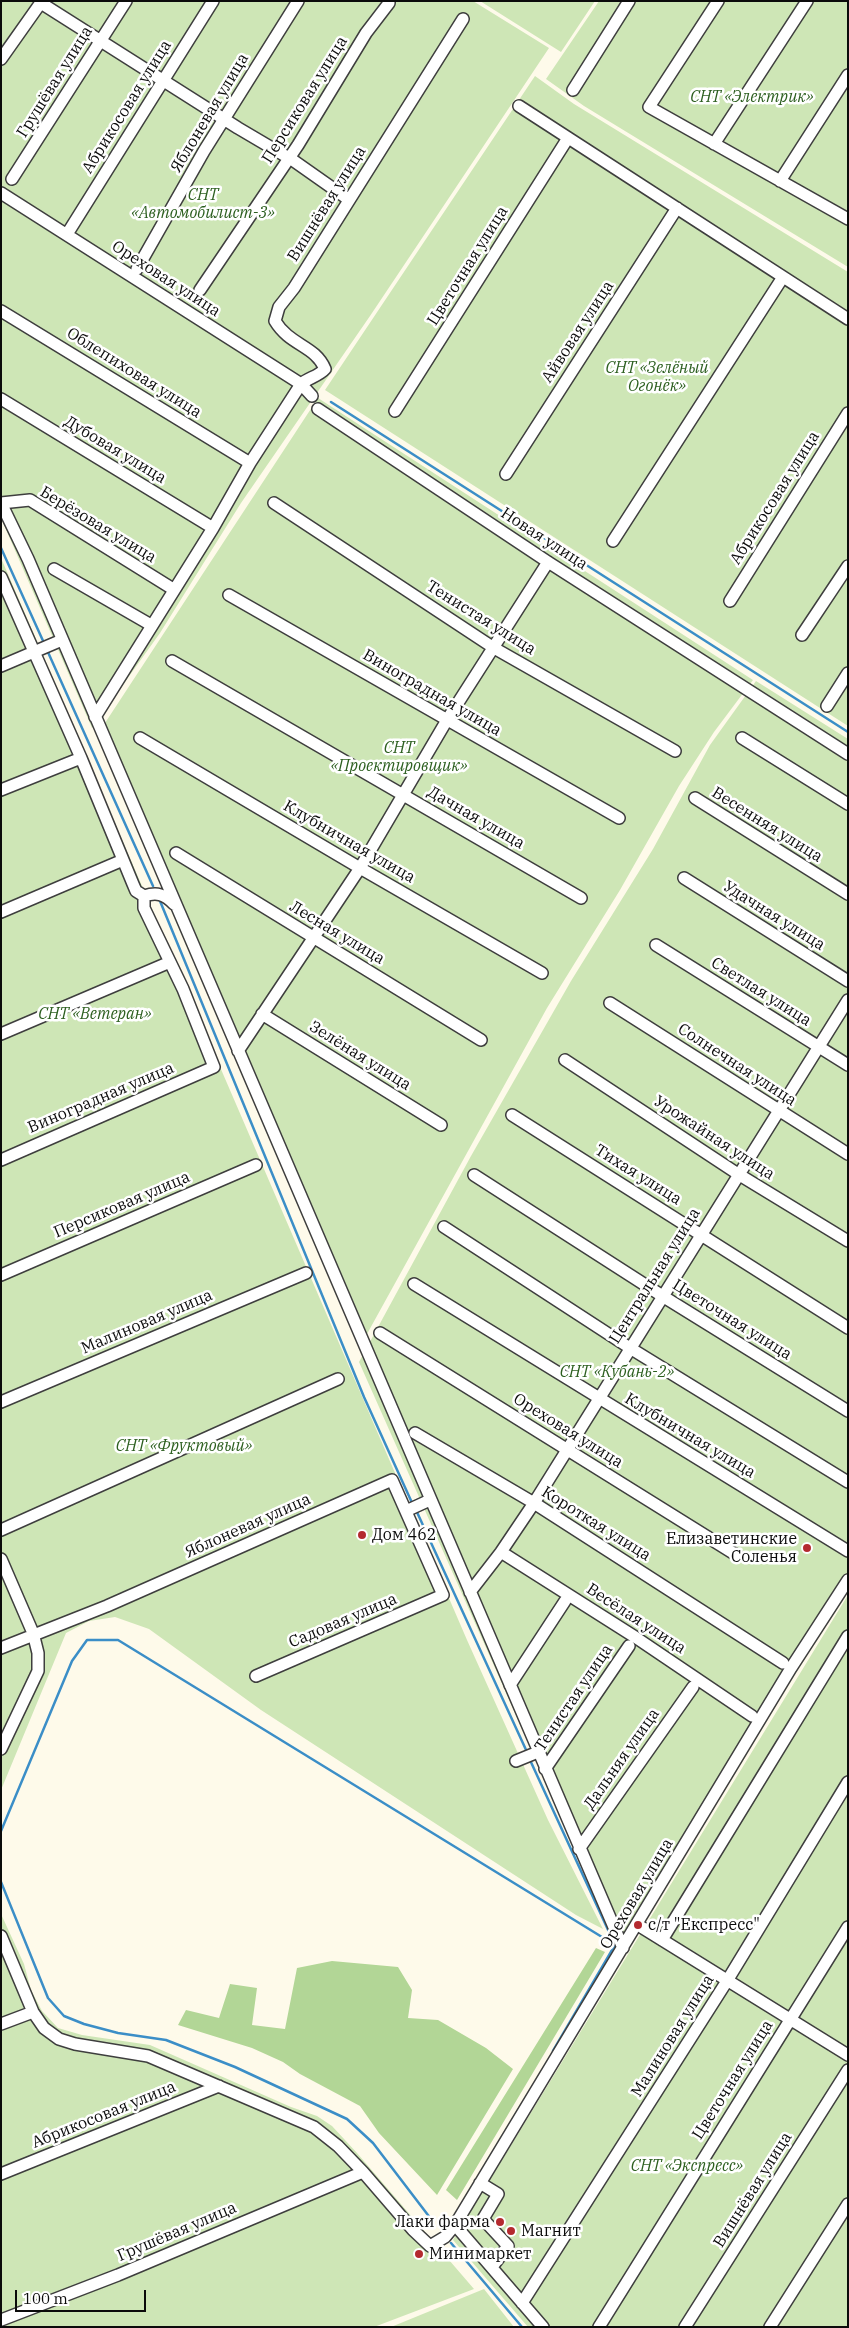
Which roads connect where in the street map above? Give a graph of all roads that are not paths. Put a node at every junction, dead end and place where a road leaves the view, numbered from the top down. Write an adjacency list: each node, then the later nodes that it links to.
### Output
1 (126, 1): 10 (street, Грушёвая улица)
2 (213, 1): 13 (street, Абрикосовая улица)
3 (298, 1): 16 (street, Яблоневая улица)
4 (629, 1): 14 (street)
5 (718, 1): 18 (street)
6 (807, 1): 18 (street)
7 (41, 2): 10 (street); 11 (street)
8 (389, 3): 19 (street, Персиковая улица)
9 (463, 19): 23 (street, Вишнёвая улица)
10 (100, 42): 13 (street); 20 (street, Грушёвая улица)
11 (1, 59)
12 (848, 75): 21 (street)
13 (163, 80): 16 (street); 26 (street, Абрикосовая улица)
14 (572, 90)
15 (519, 106): 17 (street)
16 (225, 120): 19 (street); 27 (street, Яблоневая улица)
17 (568, 138): 24 (street); 36 (street, Цветочная улица)
18 (714, 144): 21 (street)
19 (289, 158): 23 (street); 29 (street, Персиковая улица)
20 (12, 180)
21 (780, 181): 25 (street)
22 (1, 192): 32 (street, Ореховая улица)
23 (348, 200): 32 (street, Вишнёвая улица)
24 (677, 208): 28 (street); 39 (street, Айвовая улица)
25 (846, 215)
26 (68, 231)
27 (137, 268)
28 (783, 277): 31 (street); 43 (street)
29 (200, 290)
30 (1, 311): 38 (street, Облепиховая улица)
31 (848, 319)
32 (301, 384): 33 (street, Ореховая улица); 38 (street)
33 (312, 396)
34 (1, 400): 42 (street, Дубовая улица)
35 (318, 409): 44 (street, Новая улица)
36 (396, 411)
37 (848, 414): 50 (street, Абрикосовая улица)
38 (250, 463): 42 (street)
39 (506, 474)
40 (1, 503): 48 (street, Берёзовая улица); 53 (street)
41 (274, 503): 54 (street, Тенистая улица)
42 (213, 528): 48 (street)
43 (613, 541)
44 (548, 562): 54 (street); 65 (street, Новая улица)
45 (848, 566): 52 (street)
46 (54, 568): 51 (street)
47 (1, 577): 55 (street)
48 (174, 590): 51 (street)
49 (229, 595): 61 (street, Виноградная улица)
50 (730, 601)
51 (151, 625): 60 (street)
52 (802, 635)
53 (62, 640): 55 (street); 60 (street)
54 (494, 648): 61 (street); 64 (street, Тенистая улица)
55 (33, 652): 57 (street); 66 (street)
56 (172, 661): 68 (street, Дачная улица)
57 (1, 666)
58 (848, 673): 59 (street)
59 (827, 706)
60 (95, 717): 79 (street)
61 (447, 720): 68 (street); 71 (street, Виноградная улица)
62 (140, 738): 74 (street, Клубничная улица)
63 (742, 738): 70 (street)
64 (675, 751)
65 (848, 754)
66 (81, 758): 67 (street); 73 (street)
67 (1, 790)
68 (405, 795): 74 (street); 78 (street, Дачная улица)
69 (695, 798): 76 (street, Весенняя улица)
70 (848, 804)
71 (619, 818)
72 (176, 853): 81 (street, Лесная улица)
73 (123, 860): 77 (street); 80 (street)
74 (360, 868): 81 (street); 84 (street, Клубничная улица)
75 (684, 878): 85 (street, Удачная улица)
76 (848, 894)
77 (144, 896): 79 (street); 83 (street)
78 (581, 898)
79 (176, 905): 92 (street)
80 (1, 912)
81 (312, 937): 88 (street); 90 (street, Лесная улица)
82 (656, 945): 91 (street, Светлая улица)
83 (170, 962): 89 (street); 99 (street, Виноградная улица)
84 (542, 973)
85 (848, 981)
86 (848, 1000): 91 (street, Центральная улица)
87 (610, 1003): 95 (street, Солнечная улица)
88 (262, 1014): 92 (street); 97 (street, Зелёная улица)
89 (1, 1034)
90 (481, 1040)
91 (819, 1048): 94 (street, Светлая улица); 95 (street, Центральная улица)
92 (238, 1051): 120 (street)
93 (565, 1060): 102 (street, Урожайная улица)
94 (848, 1065)
95 (780, 1112): 98 (street, Солнечная улица); 102 (street, Центральная улица)
96 (512, 1115): 104 (street, Тихая улица)
97 (442, 1126)
98 (848, 1154)
99 (1, 1158)
100 (256, 1165): 107 (street, Персиковая улица)
101 (474, 1174): 109 (street, Цветочная улица)
102 (738, 1174): 104 (street, Центральная улица); 105 (street, Урожайная улица)
103 (444, 1227): 112 (street)
104 (700, 1234): 109 (street, Центральная улица); 110 (street, Тихая улица)
105 (848, 1241)
106 (306, 1273): 115 (street, Малиновая улица)
107 (1, 1275)
108 (414, 1284): 114 (street, Клубничная улица)
109 (664, 1297): 112 (street, Центральная улица); 116 (street, Цветочная улица)
110 (848, 1328)
111 (380, 1333): 118 (street, Ореховая улица)
112 (630, 1348): 114 (street, Центральная улица); 119 (street)
113 (338, 1379): 123 (street)
114 (599, 1399): 118 (street, Центральная улица); 124 (street, Клубничная улица)
115 (1, 1402)
116 (848, 1411)
117 (415, 1433): 121 (street, Короткая улица)
118 (566, 1450): 121 (street, Центральная улица); 126 (street, Ореховая улица)
119 (848, 1482)
120 (430, 1500): 122 (street); 129 (street)
121 (534, 1503): 125 (street, Центральная улица); 136 (street, Короткая улица)
122 (411, 1508): 130 (street, Яблоневая улица); 132 (street, Яблоневая улица)
123 (1, 1530)
124 (848, 1551)
125 (502, 1552): 129 (street, Центральная улица); 140 (street, Весёлая улица)
126 (738, 1556)
127 (1, 1558): 132 (street)
128 (848, 1580): 145 (street, Ореховая улица)
129 (470, 1592): 138 (street)
130 (443, 1595): 137 (street, Садовая улица)
131 (565, 1601): 138 (street)
132 (33, 1633): 135 (street, Яблоневая улица); 141 (street)
133 (848, 1636): 148 (street)
134 (630, 1646): 142 (street, Тенистая улица)
135 (1, 1648)
136 (783, 1662)
137 (256, 1676)
138 (510, 1685): 142 (street)
139 (693, 1687): 144 (street, Дальняя улица)
140 (752, 1716)
141 (1, 1749)
142 (545, 1769): 144 (street)
143 (848, 1782): 150 (street, Малиновая улица)
144 (579, 1849): 149 (street)
145 (638, 1925): 148 (street); 149 (street, Ореховая улица)
146 (848, 1927): 152 (street, Цветочная улица)
147 (1, 1936): 151 (street)
148 (662, 1940): 150 (street)
149 (623, 1948): 159 (street, Ореховая улица)
150 (727, 1981): 152 (street); 163 (street, Малиновая улица)
151 (33, 2012): 153 (street); 156 (street)
152 (790, 2020): 154 (street); 166 (street, Цветочная улица)
153 (1, 2024)
154 (848, 2055)
155 (848, 2070): 167 (street, Вишнёвая улица)
156 (219, 2086): 157 (street); 158 (street, Абрикосовая улица)
157 (363, 2172): 161 (street, Ореховая улица); 164 (street, Грушёвая улица)
158 (1, 2174)
159 (480, 2183): 161 (street, Ореховая улица); 162 (street)
160 (848, 2204): 168 (street)
161 (455, 2225): 162 (street)
162 (492, 2267): 163 (street)
163 (522, 2303): 165 (street)
164 (1, 2320)
165 (543, 2327)
166 (599, 2327)
167 (685, 2327)
168 (770, 2327)

